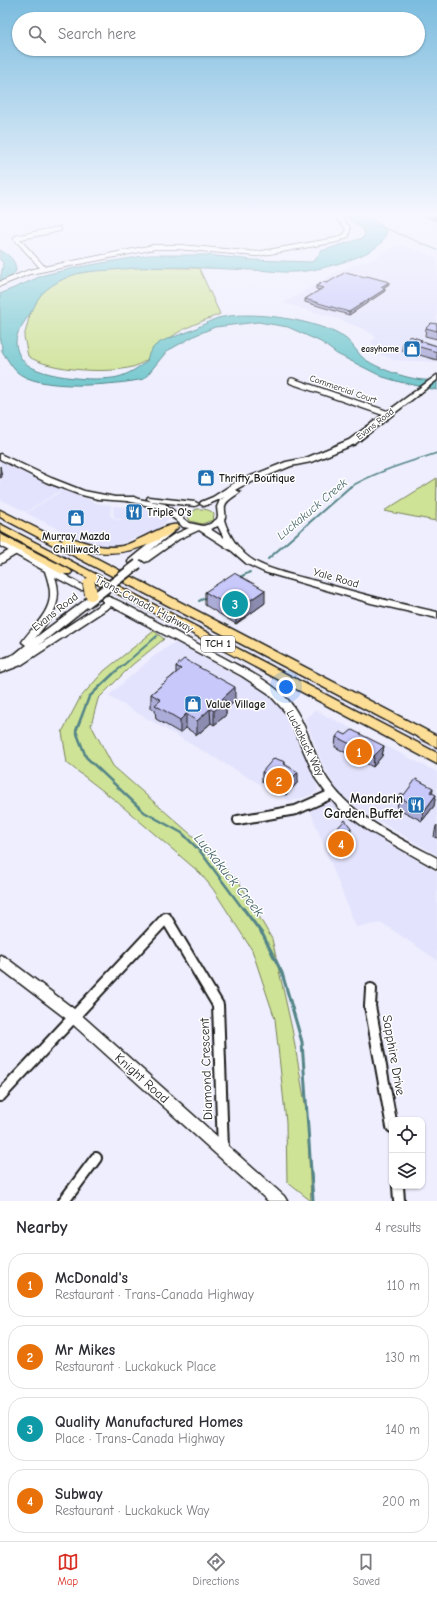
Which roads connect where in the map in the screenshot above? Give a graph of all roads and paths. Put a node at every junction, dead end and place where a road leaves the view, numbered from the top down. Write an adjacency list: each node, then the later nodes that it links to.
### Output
1 (29, 272): 2 (street)
2 (0, 284)
3 (437, 378): 5 (street, Evans Road)
4 (292, 381): 5 (street, Commercial Court)
5 (388, 414): 7 (street, Evans Road)
6 (0, 456): 8 (street)
7 (308, 460): 10 (street, Evans Road); 13 (street, Evans Road)
8 (130, 500): 9 (street); 14 (street)
9 (195, 504): 10 (street); 14 (street, Evans Road)
10 (204, 504): 13 (street)
11 (0, 508): 16 (highway)
12 (0, 513): 31 (highway, Trans-Canada Highway / TCH 1)
13 (221, 516): 17 (street, Evans Road); 19 (street, Yale Road)
14 (179, 518): 16 (street, Evans Road); 17 (street, Yale Road)
15 (0, 527): 32 (highway, Trans-Canada Highway / TCH 1)
16 (173, 527): 22 (street, Evans Road)
17 (199, 528): 19 (street, Yale Road); 22 (street, Evans Road)
18 (2, 540): 20 (street, Luckakuck Way); 26 (highway)
19 (235, 549): 27 (street, Yale Road)
20 (15, 551): 21 (street); 23 (street, Luckakuck Way)
21 (0, 560)
22 (135, 563): 26 (street, Evans Road, bridge)
23 (49, 569): 24 (street, Luckakuck Way); 25 (street)
24 (70, 580): 25 (street); 26 (street, Luckakuck Way)
25 (55, 588): 28 (street)
26 (94, 594): 28 (street, Evans Road); 29 (street, Evans Road); 30 (street); 33 (street, Luckakuck Way)
27 (437, 615)
28 (27, 642): 29 (street, Evans Road)
29 (3, 663)
30 (0, 670)
31 (437, 742)
32 (437, 760)
33 (332, 794): 34 (street); 35 (street, Luckakuck Way)
34 (238, 820)
35 (437, 864)
36 (0, 961): 38 (street, Knight Road)
37 (371, 989): 40 (street, Sapphire Drive)
38 (73, 1016): 39 (street); 41 (street, Knight Road); 41 (street, Diamond Crescent)
39 (0, 1096)
40 (390, 1117)
41 (223, 1152): 45 (street, Knight Road)
42 (96, 1158): 44 (street)
43 (398, 1189): 46 (street)
44 (64, 1201)
45 (279, 1201)
46 (399, 1201)

